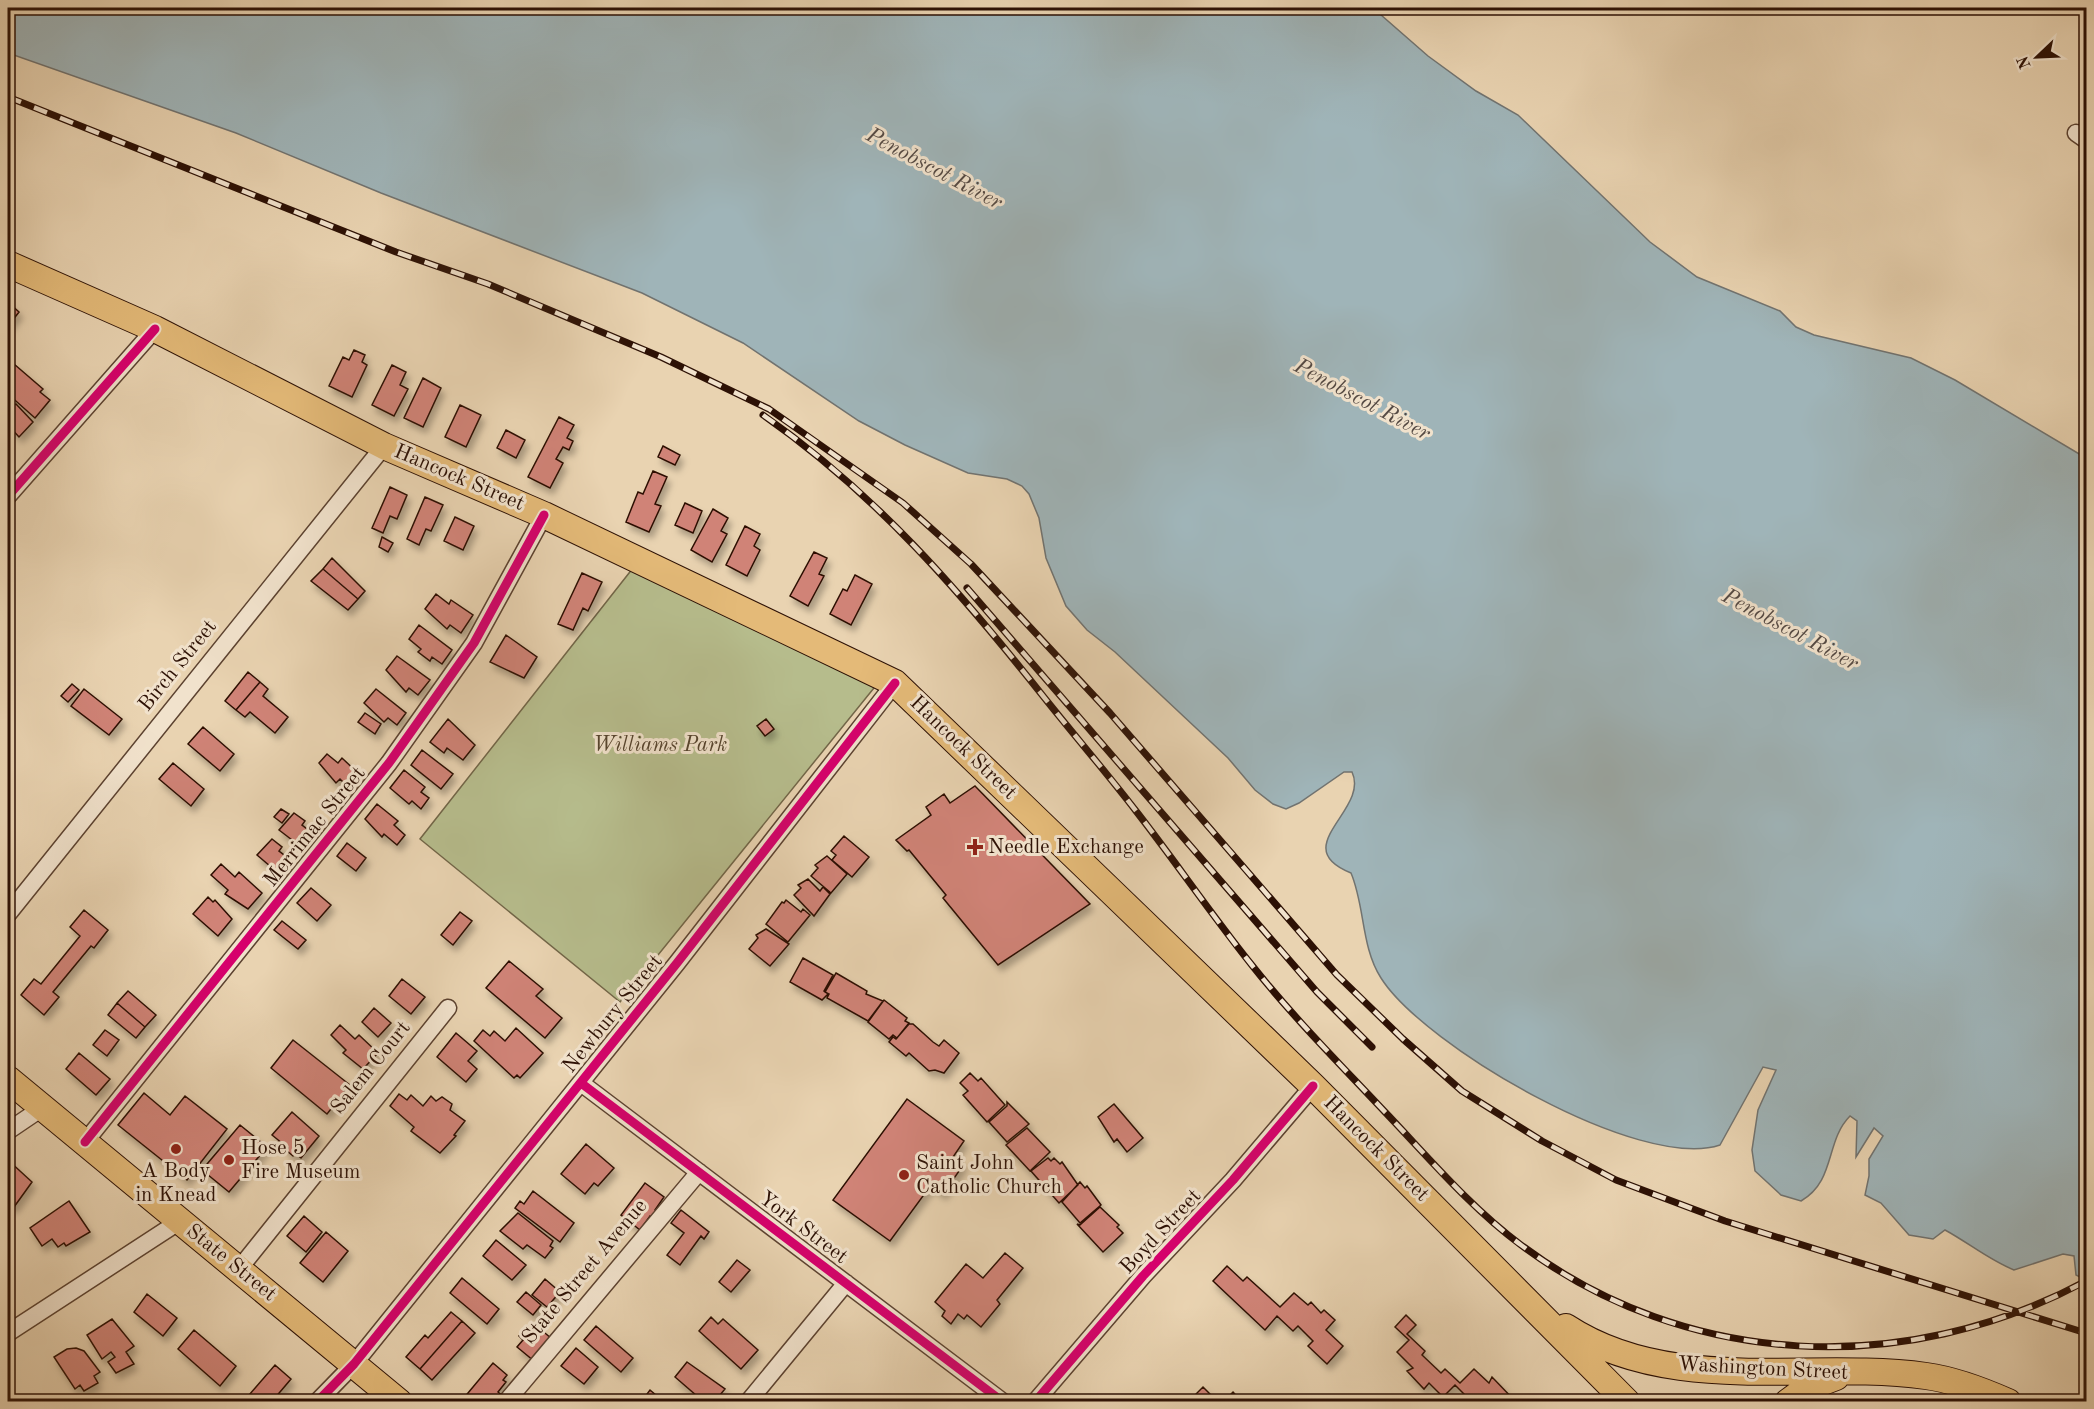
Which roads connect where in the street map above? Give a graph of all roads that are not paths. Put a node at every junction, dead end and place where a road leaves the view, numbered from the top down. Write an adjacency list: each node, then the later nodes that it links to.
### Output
1 (8, 264): 2 (main road, Hancock Street)
2 (155, 329): 3 (main road, Hancock Street); 4 (street)
3 (384, 446): 5 (main road, Hancock Street); 7 (street, Birch Street)
4 (8, 496)
5 (544, 515): 6 (main road, Hancock Street); 14 (street, Merrimac Street)
6 (895, 683): 10 (street, Newbury Street); 11 (main road, Hancock Street)
7 (8, 914)
8 (447, 1008): 17 (street, Salem Court)
9 (8, 1079): 12 (main road, State Street)
10 (581, 1083): 15 (street, York Street); 21 (street, Newbury Street)
11 (1313, 1086): 19 (main road, Hancock Street); 28 (street, Boyd Street)
12 (42, 1108): 13 (street); 14 (main road, State Street)
13 (8, 1131)
14 (85, 1142): 16 (main road, State Street)
15 (699, 1172): 18 (street, York Street); 25 (street, State Street Avenue)
16 (180, 1221): 17 (main road, State Street); 20 (street)
17 (239, 1269): 21 (main road, State Street)
18 (846, 1283): 26 (street); 27 (street, York Street)
19 (1529, 1302): 22 (main road, Washington Street); 29 (main road, Hancock Street)
20 (8, 1333)
21 (354, 1364): 23 (street, Newbury Street); 24 (main road, State Street)
22 (1851, 1374): 30 (main road); 31 (main road, Washington Street)
23 (317, 1401)
24 (399, 1401)
25 (506, 1401)
26 (748, 1401)
27 (1003, 1401)
28 (1035, 1401)
29 (1627, 1401)
30 (1788, 1401)
31 (2008, 1401)

